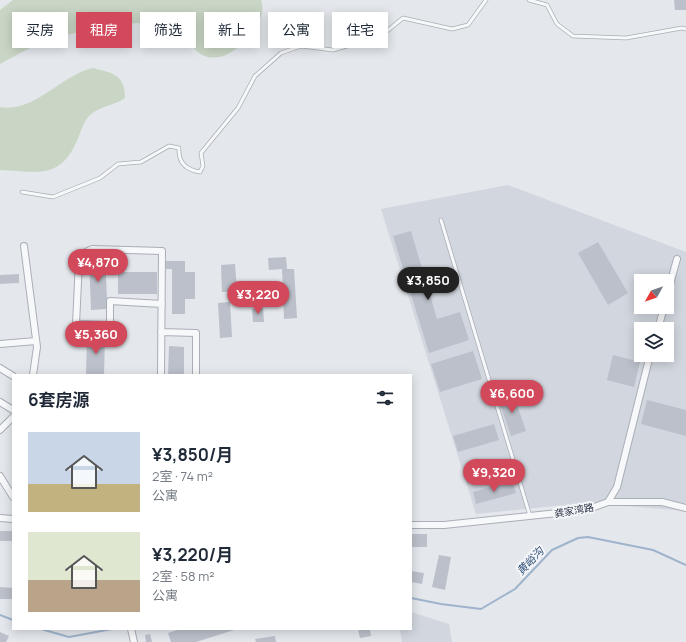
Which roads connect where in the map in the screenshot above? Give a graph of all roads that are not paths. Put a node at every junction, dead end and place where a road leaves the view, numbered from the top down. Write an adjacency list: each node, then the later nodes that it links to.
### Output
1 (486, 0): 4 (lane)
2 (529, 0): 3 (lane)
3 (686, 29)
4 (22, 192)
5 (441, 220): 29 (lane)
6 (24, 246): 13 (street)
7 (677, 259): 8 (street)
8 (673, 274)
9 (162, 304): 10 (street); 10 (street); 11 (street)
10 (110, 325): 12 (street)
11 (161, 332): 18 (street); 19 (street)
12 (110, 336)
13 (36, 342): 14 (street); 17 (street)
14 (0, 344)
15 (648, 362): 27 (street, 龚家湾路)
16 (0, 368): 20 (street)
17 (33, 374)
18 (161, 374)
19 (196, 374)
20 (12, 375)
21 (0, 402): 22 (street)
22 (12, 409)
23 (12, 418): 24 (street)
24 (0, 430)
25 (0, 476): 26 (street)
26 (12, 495)
27 (608, 502): 28 (street); 29 (street, 龚家湾路)
28 (686, 508)
29 (530, 516): 32 (street, 龚家湾路)
30 (0, 518): 31 (street)
31 (12, 519)
32 (412, 525)
33 (132, 631): 34 (street)
34 (134, 642)

